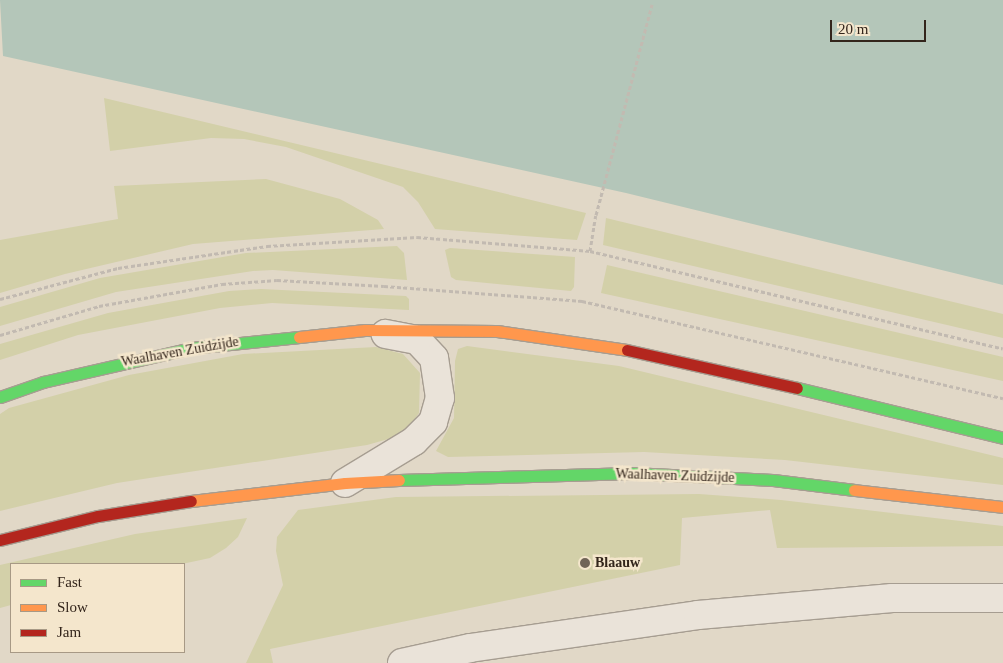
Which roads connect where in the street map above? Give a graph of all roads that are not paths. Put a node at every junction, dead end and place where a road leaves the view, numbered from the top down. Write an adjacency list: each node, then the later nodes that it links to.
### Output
1 (365, 330): 2 (main road, Waalhaven Zuidzijde); 3 (main road, Waalhaven Zuidzijde); 4 (street, Waalhaven Zuidzijde)
2 (0, 397)
3 (1003, 438)
4 (345, 483): 5 (main road, Waalhaven Zuidzijde); 6 (main road, Waalhaven Zuidzijde)
5 (1003, 507)
6 (0, 540)
7 (1003, 598): 8 (street)
8 (470, 656): 9 (street)
9 (402, 663)

